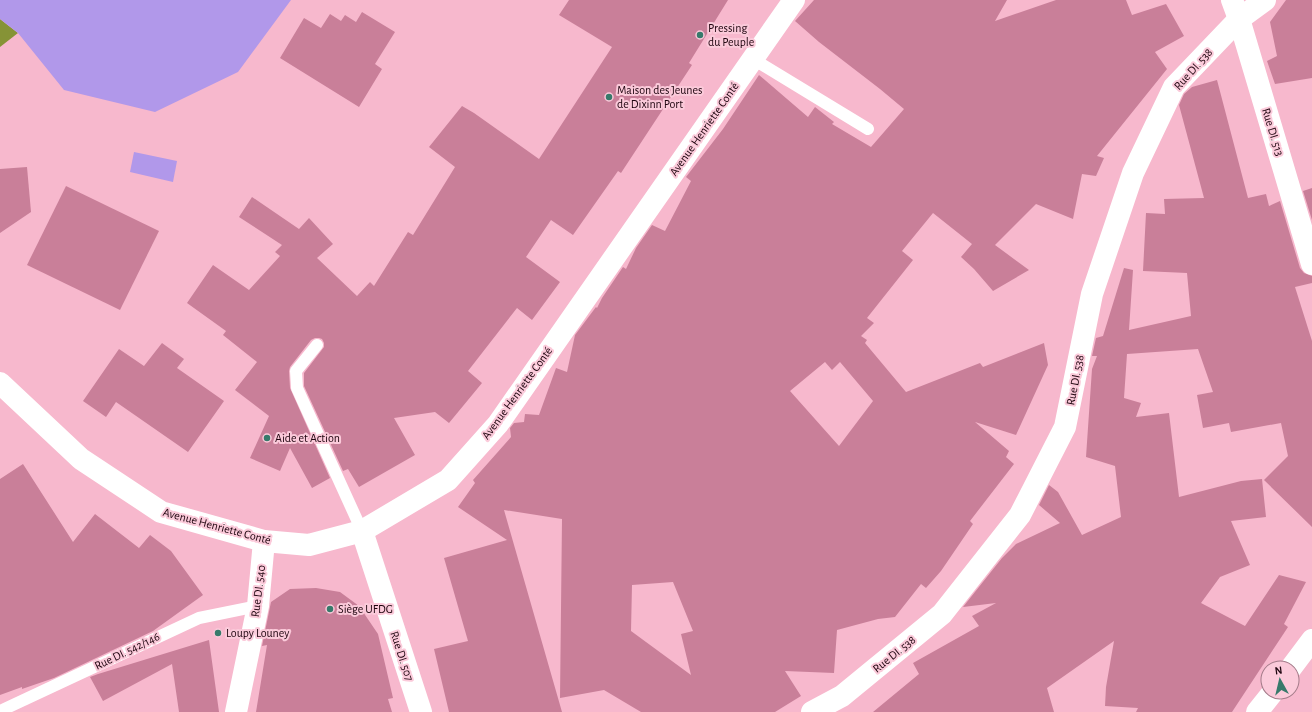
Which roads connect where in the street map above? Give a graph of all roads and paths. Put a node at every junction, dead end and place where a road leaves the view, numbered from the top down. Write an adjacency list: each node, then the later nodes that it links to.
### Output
1 (794, 0): 4 (street, Avenue Henriette Conté)
2 (1265, 0): 3 (street, Rue DI. 538)
3 (1236, 9): 6 (street, Rue DI. 513); 18 (street, Rue DI. 538)
4 (752, 58): 5 (lane); 9 (street, Avenue Henriette Conté)
5 (868, 130)
6 (1312, 264)
7 (317, 346): 9 (lane)
8 (0, 383): 10 (street, Avenue Henriette Conté)
9 (362, 531): 10 (street, Avenue Henriette Conté); 17 (street, Rue DI. 507)
10 (264, 541): 11 (street, Rue DI. 540)
11 (258, 606): 15 (lane, Rue DI. 542/146); 16 (street, Rue DI. 540)
12 (1312, 640): 13 (street)
13 (1297, 660)
14 (1267, 700): 19 (street)
15 (0, 711)
16 (236, 712)
17 (421, 712)
18 (812, 712)
19 (1257, 712)

